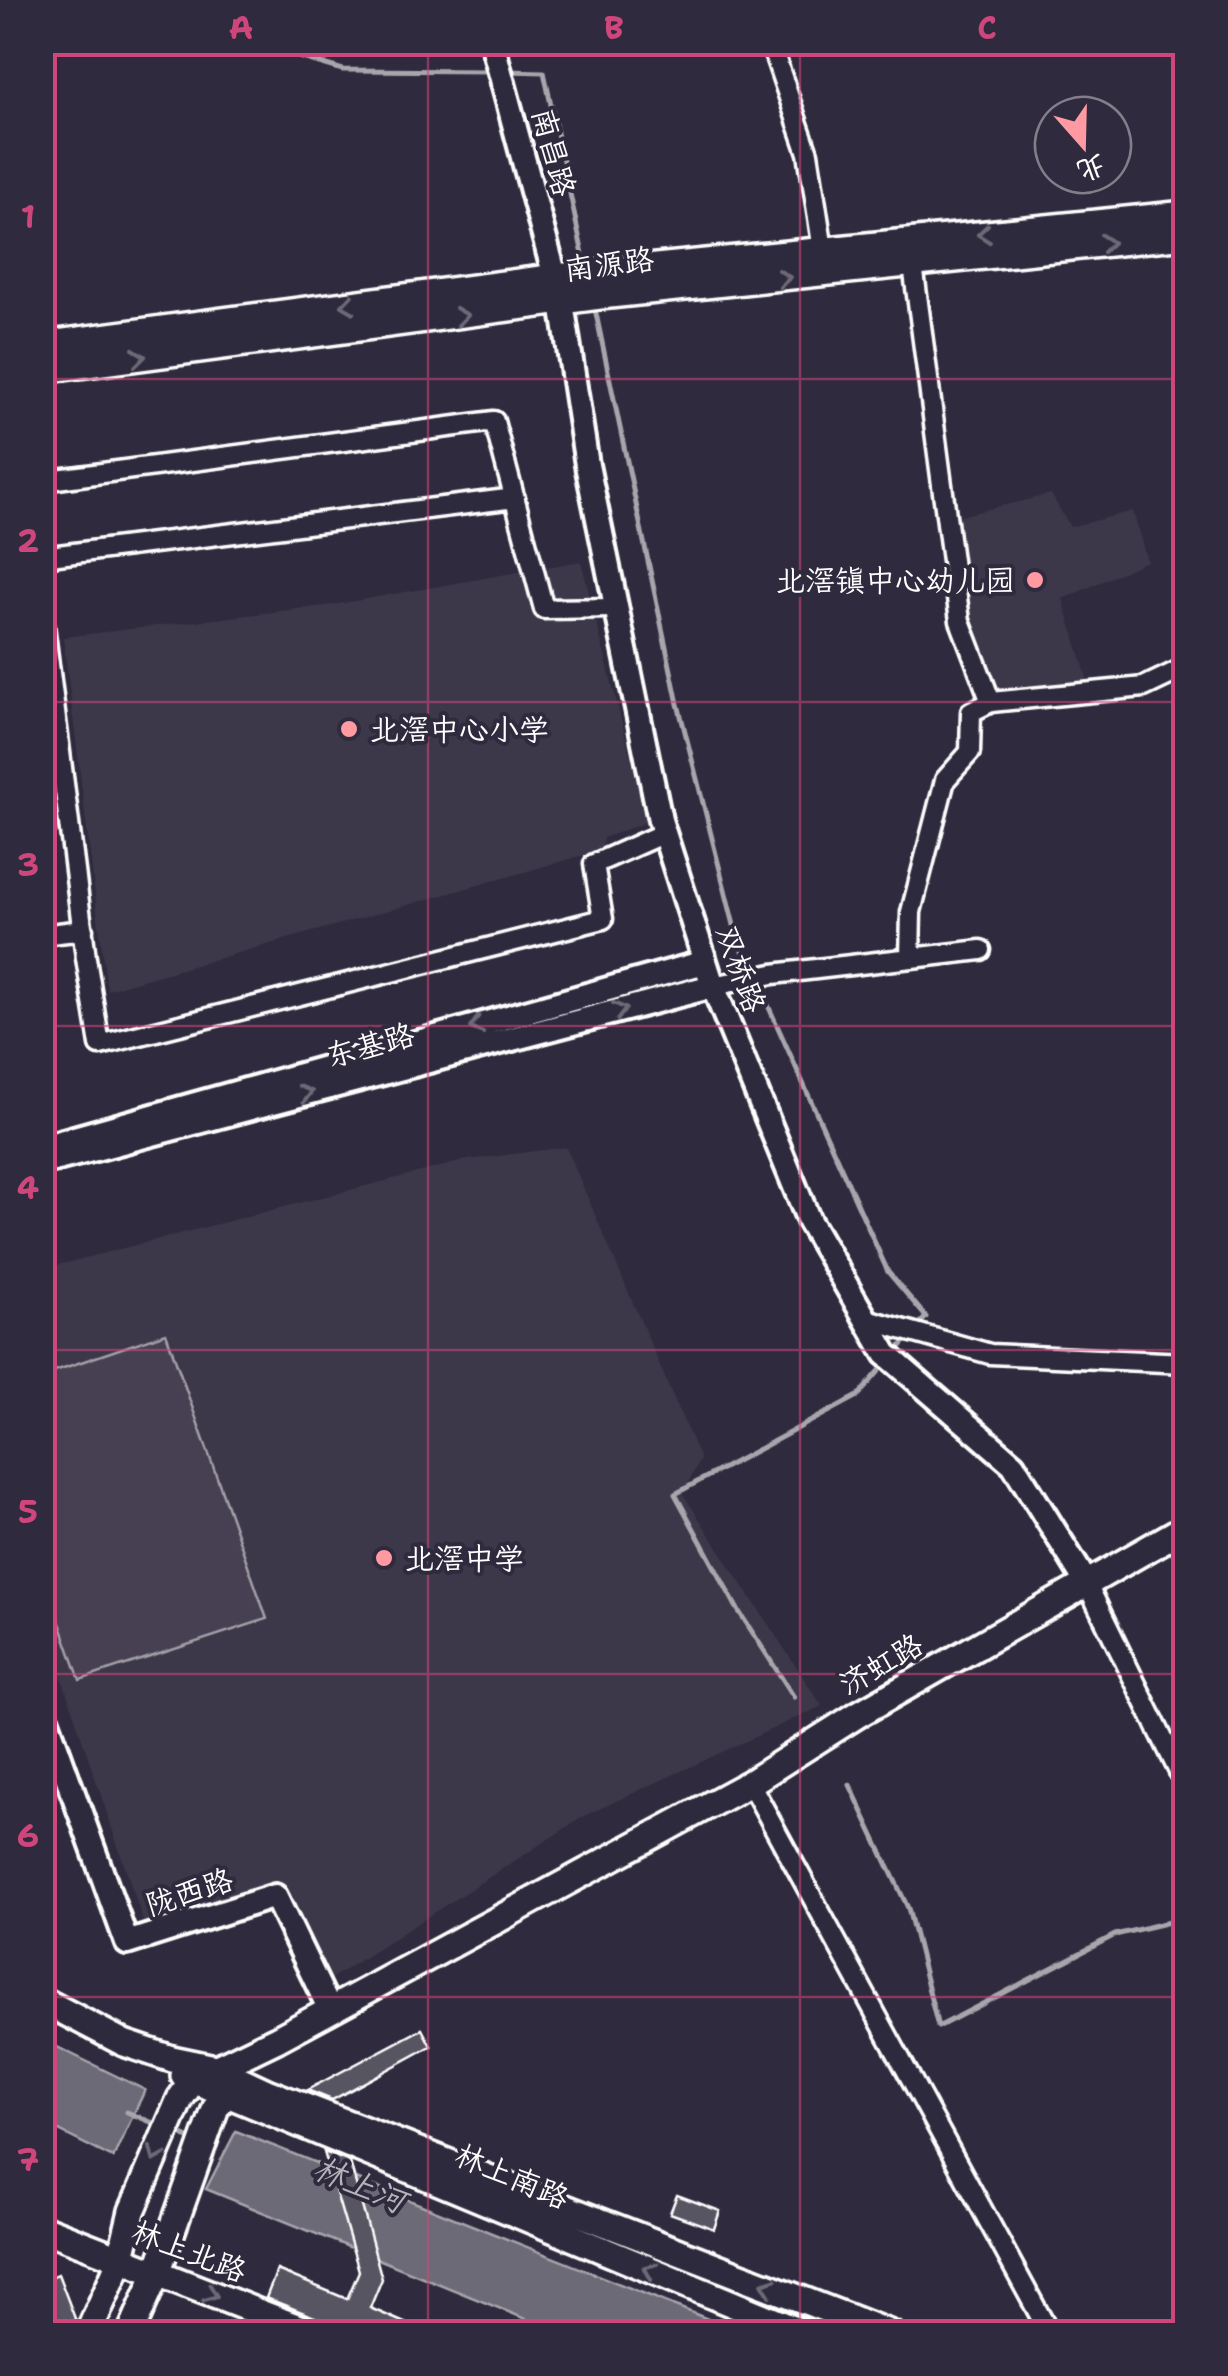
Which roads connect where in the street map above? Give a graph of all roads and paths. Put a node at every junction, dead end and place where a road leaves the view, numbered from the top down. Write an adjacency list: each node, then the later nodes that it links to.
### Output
1 (492, 42): 7 (street, 南昌路)
2 (770, 42): 5 (street)
3 (1186, 214): 5 (main road, 南源路, one-way to 5)
4 (1186, 235): 6 (main road, 南源路, one-way to 4)
5 (823, 250): 7 (main road, 南源路)
6 (914, 265): 8 (main road, 南源路, one-way to 6); 17 (street)
7 (556, 278): 8 (street, 双桥路); 9 (main road, 南源路, one-way to 9)
8 (562, 303): 10 (main road, 南源路, one-way to 8); 14 (street, 双桥路)
9 (42, 345)
10 (42, 370)
11 (42, 480): 12 (street)
12 (515, 498): 13 (street); 14 (street)
13 (42, 557)
14 (616, 608): 18 (street, 双桥路)
15 (42, 609): 19 (street)
16 (1186, 667): 17 (street)
17 (991, 702): 22 (street)
18 (664, 833): 19 (street); 23 (street, 双桥路)
19 (82, 930): 20 (street)
20 (42, 935)
21 (982, 950): 22 (street)
22 (910, 958): 24 (street)
23 (705, 962): 24 (street, 双桥路); 25 (street, 东基路, one-way to 25)
24 (713, 986): 25 (street, 东基路, one-way to 24); 26 (street, 双桥路)
25 (44, 1151)
26 (866, 1318): 27 (street); 29 (street, 双桥路)
27 (1186, 1363)
28 (1186, 1528): 29 (main road, 济虹路)
29 (1086, 1582): 31 (main road, 济虹路); 32 (street)
30 (42, 1708): 35 (street, 陇西路)
31 (750, 1783): 33 (main road, 济虹路); 46 (street)
32 (1186, 1786)
33 (610, 1858): 35 (main road, 济虹路); 37 (main road, 济虹路)
34 (42, 2000): 37 (main road)
35 (329, 2008): 37 (main road, 济虹路)
36 (42, 2013): 37 (main road)
37 (211, 2083): 39 (main road, one-way to 39); 40 (main road); 44 (main road, 林上南路, one-way to 37); 45 (main road, one-way to 37)
38 (42, 2228): 39 (main road, 林上北路)
39 (120, 2260): 40 (main road, 林上北路); 41 (main road)
40 (156, 2273): 42 (main road); 43 (main road, 林上北路, one-way to 43)
41 (88, 2334)
42 (130, 2334)
43 (314, 2334)
44 (805, 2334)
45 (891, 2334)
46 (1050, 2334)

